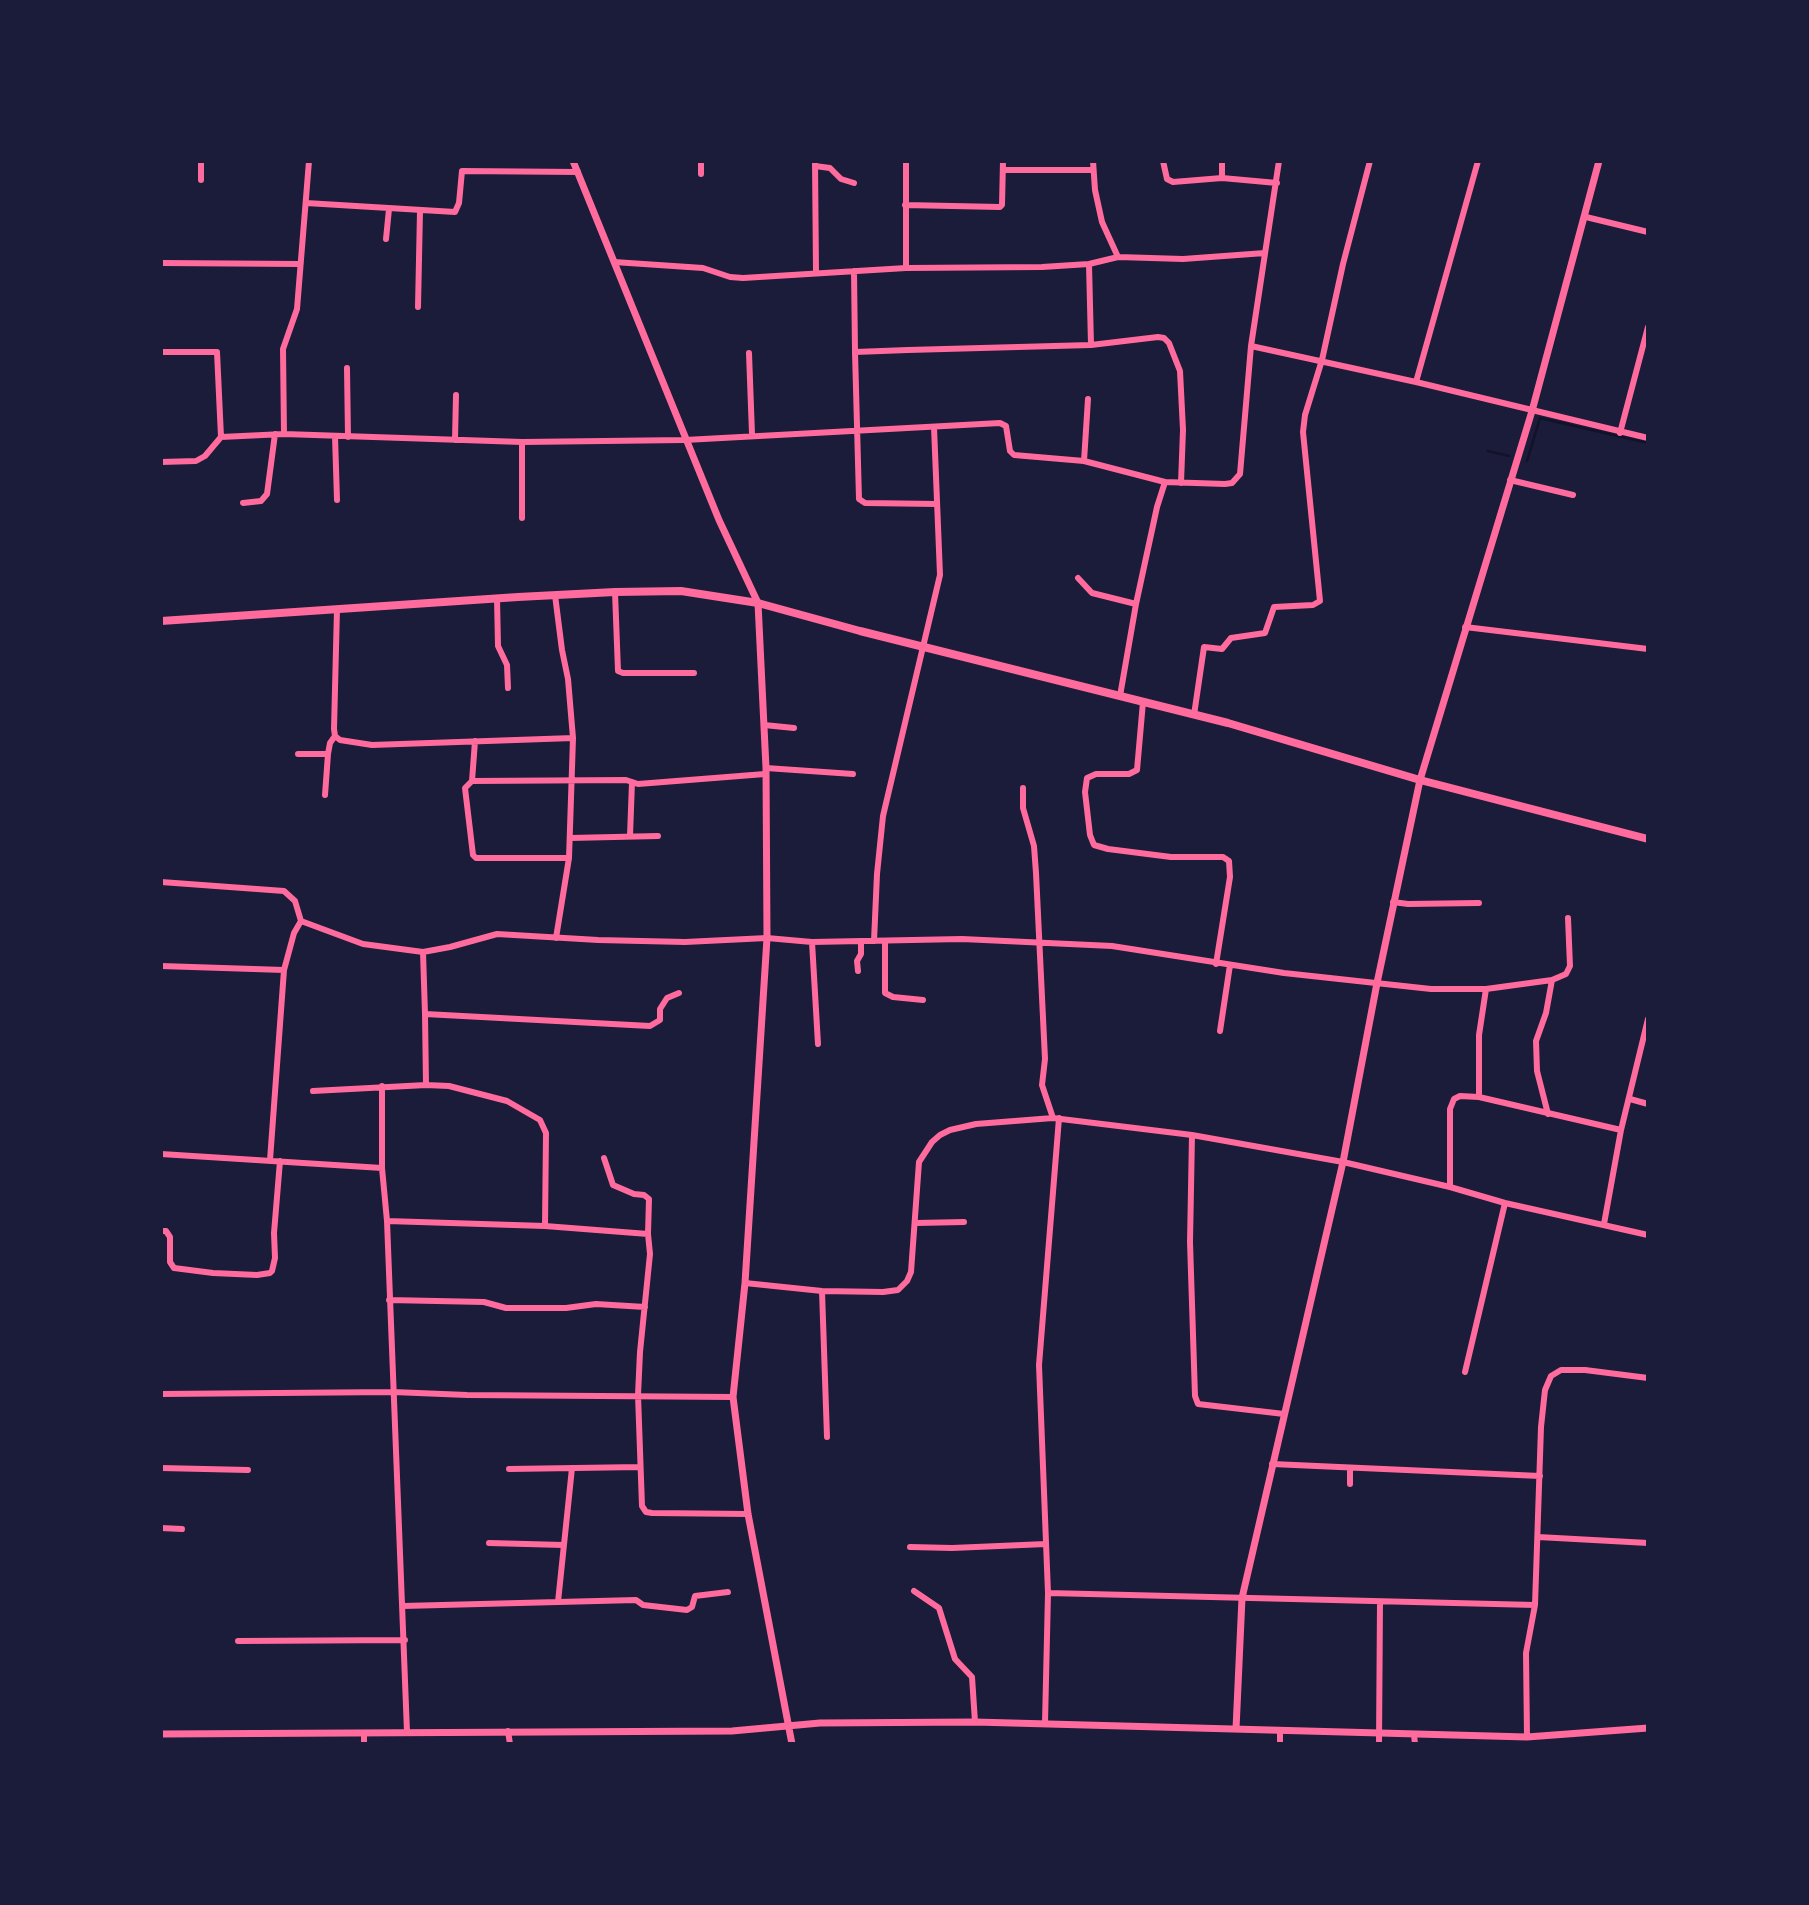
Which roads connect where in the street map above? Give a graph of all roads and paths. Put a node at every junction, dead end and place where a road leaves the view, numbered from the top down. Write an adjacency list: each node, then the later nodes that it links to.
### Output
1 (201, 161): 21 (street)
2 (309, 161): 24 (street)
3 (573, 161): 18 (street)
4 (701, 161): 19 (street)
5 (906, 161): 25 (street)
6 (1003, 161): 16 (street)
7 (1093, 161): 17 (street)
8 (1163, 161): 20 (street)
9 (1222, 161): 20 (street)
10 (1279, 161): 23 (street)
11 (1370, 161): 47 (street)
12 (1478, 161): 49 (street)
13 (1599, 161): 28 (street)
14 (815, 163): 22 (street); 39 (street)
15 (1029, 165): 16 (street); 17 (street)
16 (1003, 170): 25 (street)
17 (1093, 170): 32 (street)
18 (578, 172): 27 (street); 33 (street)
19 (701, 174)
20 (1222, 178): 23 (street)
21 (201, 180)
22 (854, 183)
23 (1277, 183): 31 (street)
24 (306, 204): 26 (street); 35 (street)
25 (905, 205): 37 (street)
26 (389, 209): 27 (street); 30 (street)
27 (420, 211): 40 (street)
28 (1586, 217): 29 (street); 52 (street)
29 (1648, 232)
30 (386, 239)
31 (1265, 253): 32 (street); 43 (street)
32 (1118, 257): 36 (street)
33 (614, 262): 39 (street); 64 (street)
34 (161, 263): 35 (street)
35 (300, 264): 57 (street)
36 (1089, 264): 37 (street); 42 (street)
37 (906, 268): 38 (street)
38 (854, 271): 39 (street); 45 (street)
39 (816, 272)
40 (418, 307)
41 (1648, 327): 55 (street)
42 (1091, 345): 45 (street); 70 (street)
43 (1251, 346): 47 (street); 70 (street)
44 (161, 352): 60 (street)
45 (855, 352): 54 (street)
46 (749, 353): 58 (street)
47 (1322, 360): 49 (street); 91 (street)
48 (348, 368): 61 (street)
49 (1416, 382): 52 (street)
50 (456, 395): 63 (street)
51 (1088, 399): 66 (street)
52 (1532, 411): 55 (street); 68 (street)
53 (934, 427): 54 (street); 66 (street); 74 (street)
54 (856, 429): 58 (street); 74 (street)
55 (1620, 433): 62 (street)
56 (275, 434): 57 (street); 60 (street); 73 (street)
57 (284, 434): 59 (street)
58 (752, 435): 64 (street)
59 (335, 436): 61 (street); 72 (street)
60 (221, 437): 67 (street)
61 (348, 437): 63 (street)
62 (1648, 438)
63 (455, 440): 65 (street)
64 (685, 440): 65 (street); 80 (street)
65 (522, 442): 75 (street)
66 (1084, 461): 69 (street)
67 (161, 462)
68 (1510, 480): 71 (street); 84 (street)
69 (1165, 482): 70 (street); 81 (street)
70 (1181, 483)
71 (1573, 495)
72 (337, 500)
73 (243, 503)
74 (937, 504): 85 (street)
75 (522, 519)
76 (1078, 578): 81 (street)
77 (615, 592): 78 (main road); 80 (main road); 87 (street)
78 (555, 595): 79 (main road); 95 (street)
79 (497, 598): 82 (main road); 88 (street)
80 (758, 603): 85 (main road); 92 (street)
81 (1136, 604): 89 (street)
82 (337, 609): 83 (main road); 94 (street)
83 (161, 621)
84 (1465, 627): 86 (street); 103 (street)
85 (923, 647): 89 (main road); 120 (street)
86 (1648, 649)
87 (694, 673)
88 (508, 688)
89 (1120, 696): 90 (main road)
90 (1143, 702): 91 (main road); 125 (street)
91 (1194, 715): 103 (main road)
92 (764, 725): 93 (street); 99 (street)
93 (794, 728)
94 (335, 736): 96 (street); 98 (street)
95 (573, 738): 96 (street); 101 (street)
96 (475, 741): 102 (street)
97 (298, 754): 98 (street)
98 (328, 754): 106 (street)
99 (766, 771): 100 (street); 104 (street); 118 (street)
100 (853, 774)
101 (571, 779): 102 (street); 104 (street); 109 (street)
102 (472, 780): 111 (street)
103 (1420, 780): 110 (main road); 113 (street)
104 (632, 782): 107 (street)
105 (1023, 788): 123 (street)
106 (325, 795)
107 (630, 836): 108 (street); 109 (street)
108 (658, 836)
109 (570, 838): 111 (street)
110 (1648, 839)
111 (569, 858): 117 (street)
112 (161, 882): 116 (street)
113 (1393, 902): 114 (street); 131 (street)
114 (1479, 903)
115 (1568, 918): 130 (street)
116 (300, 921): 124 (street); 128 (street)
117 (556, 938): 118 (street); 124 (street)
118 (767, 938): 122 (street); 165 (street)
119 (861, 941): 120 (street); 122 (street); 129 (street)
120 (874, 941): 121 (street)
121 (885, 941): 123 (street); 134 (street)
122 (812, 942): 138 (street)
123 (1038, 942): 125 (street); 146 (street)
124 (423, 952): 135 (street)
125 (1216, 964): 126 (street)
126 (1230, 965): 131 (street); 137 (street)
127 (161, 966): 128 (street)
128 (284, 970): 151 (street)
129 (858, 971)
130 (1552, 980): 132 (street); 145 (street)
131 (1377, 983): 132 (street); 153 (street)
132 (1486, 989): 142 (street)
133 (679, 993): 135 (street)
134 (923, 1000)
135 (425, 1014): 139 (street)
136 (1648, 1019): 143 (street)
137 (1220, 1031)
138 (818, 1044)
139 (426, 1085): 140 (street); 161 (street)
140 (382, 1086): 141 (street); 154 (street)
141 (313, 1091)
142 (1479, 1097): 145 (street); 155 (street)
143 (1630, 1099): 144 (street); 147 (street)
144 (1648, 1104)
145 (1548, 1114): 147 (street)
146 (1056, 1118): 148 (street); 159 (street); 192 (street)
147 (1621, 1130): 160 (street)
148 (1192, 1135): 153 (street); 175 (street)
149 (161, 1154): 151 (street)
150 (604, 1158): 163 (street)
151 (270, 1160): 152 (street)
152 (280, 1161): 154 (street); 162 (street)
153 (1343, 1162): 155 (street); 175 (street)
154 (382, 1168): 157 (street)
155 (1450, 1187): 156 (street)
156 (1505, 1203): 160 (street); 169 (street)
157 (387, 1221): 161 (street); 167 (street)
158 (964, 1222): 159 (street)
159 (916, 1223): 166 (street)
160 (1604, 1224): 164 (street)
161 (545, 1226): 163 (street)
162 (161, 1231)
163 (648, 1234): 168 (street)
164 (1648, 1235)
165 (745, 1283): 166 (street); 174 (street)
166 (822, 1291): 176 (street)
167 (389, 1300): 168 (street); 171 (street)
168 (645, 1307): 173 (street)
169 (1465, 1371)
170 (1648, 1378): 184 (street)
171 (393, 1392): 172 (street); 173 (street); 202 (street)
172 (161, 1394)
173 (638, 1395): 174 (street); 178 (street)
174 (733, 1397): 186 (street)
175 (1284, 1414): 177 (street)
176 (827, 1437)
177 (1272, 1464): 181 (street); 198 (street)
178 (640, 1467): 180 (street); 186 (street)
179 (161, 1468): 183 (street)
180 (572, 1468): 182 (street); 193 (street)
181 (1350, 1468): 184 (street); 185 (street)
182 (509, 1469)
183 (248, 1470)
184 (1540, 1476): 189 (street)
185 (1350, 1484)
186 (748, 1514): 207 (street)
187 (161, 1528): 188 (street)
188 (182, 1529)
189 (1538, 1537): 191 (street); 201 (street)
190 (489, 1543): 193 (street)
191 (1648, 1543)
192 (1046, 1544): 194 (street); 197 (street)
193 (564, 1545): 199 (street)
194 (910, 1547)
195 (914, 1591): 205 (street)
196 (729, 1592): 199 (street)
197 (1048, 1593): 198 (street); 206 (street)
198 (1242, 1598): 200 (street); 209 (street)
199 (558, 1602): 202 (street)
200 (1380, 1602): 201 (street); 214 (street)
201 (1535, 1605): 217 (street)
202 (403, 1606): 203 (street)
203 (405, 1640): 204 (street); 213 (street)
204 (238, 1641)
205 (975, 1722): 206 (street); 207 (street)
206 (1045, 1723): 209 (street)
207 (788, 1727): 211 (street); 220 (street)
208 (1648, 1728): 217 (street)
209 (1236, 1729): 210 (street)
210 (1280, 1730): 214 (street); 221 (street)
211 (508, 1731): 213 (street); 219 (street)
212 (364, 1732): 213 (street); 215 (street); 218 (street)
213 (407, 1732)
214 (1379, 1733): 216 (street); 222 (street)
215 (161, 1734)
216 (1414, 1735): 217 (street); 223 (street)
217 (1527, 1737)
218 (364, 1744)
219 (510, 1744)
220 (792, 1744)
221 (1280, 1744)
222 (1379, 1744)
223 (1415, 1744)

